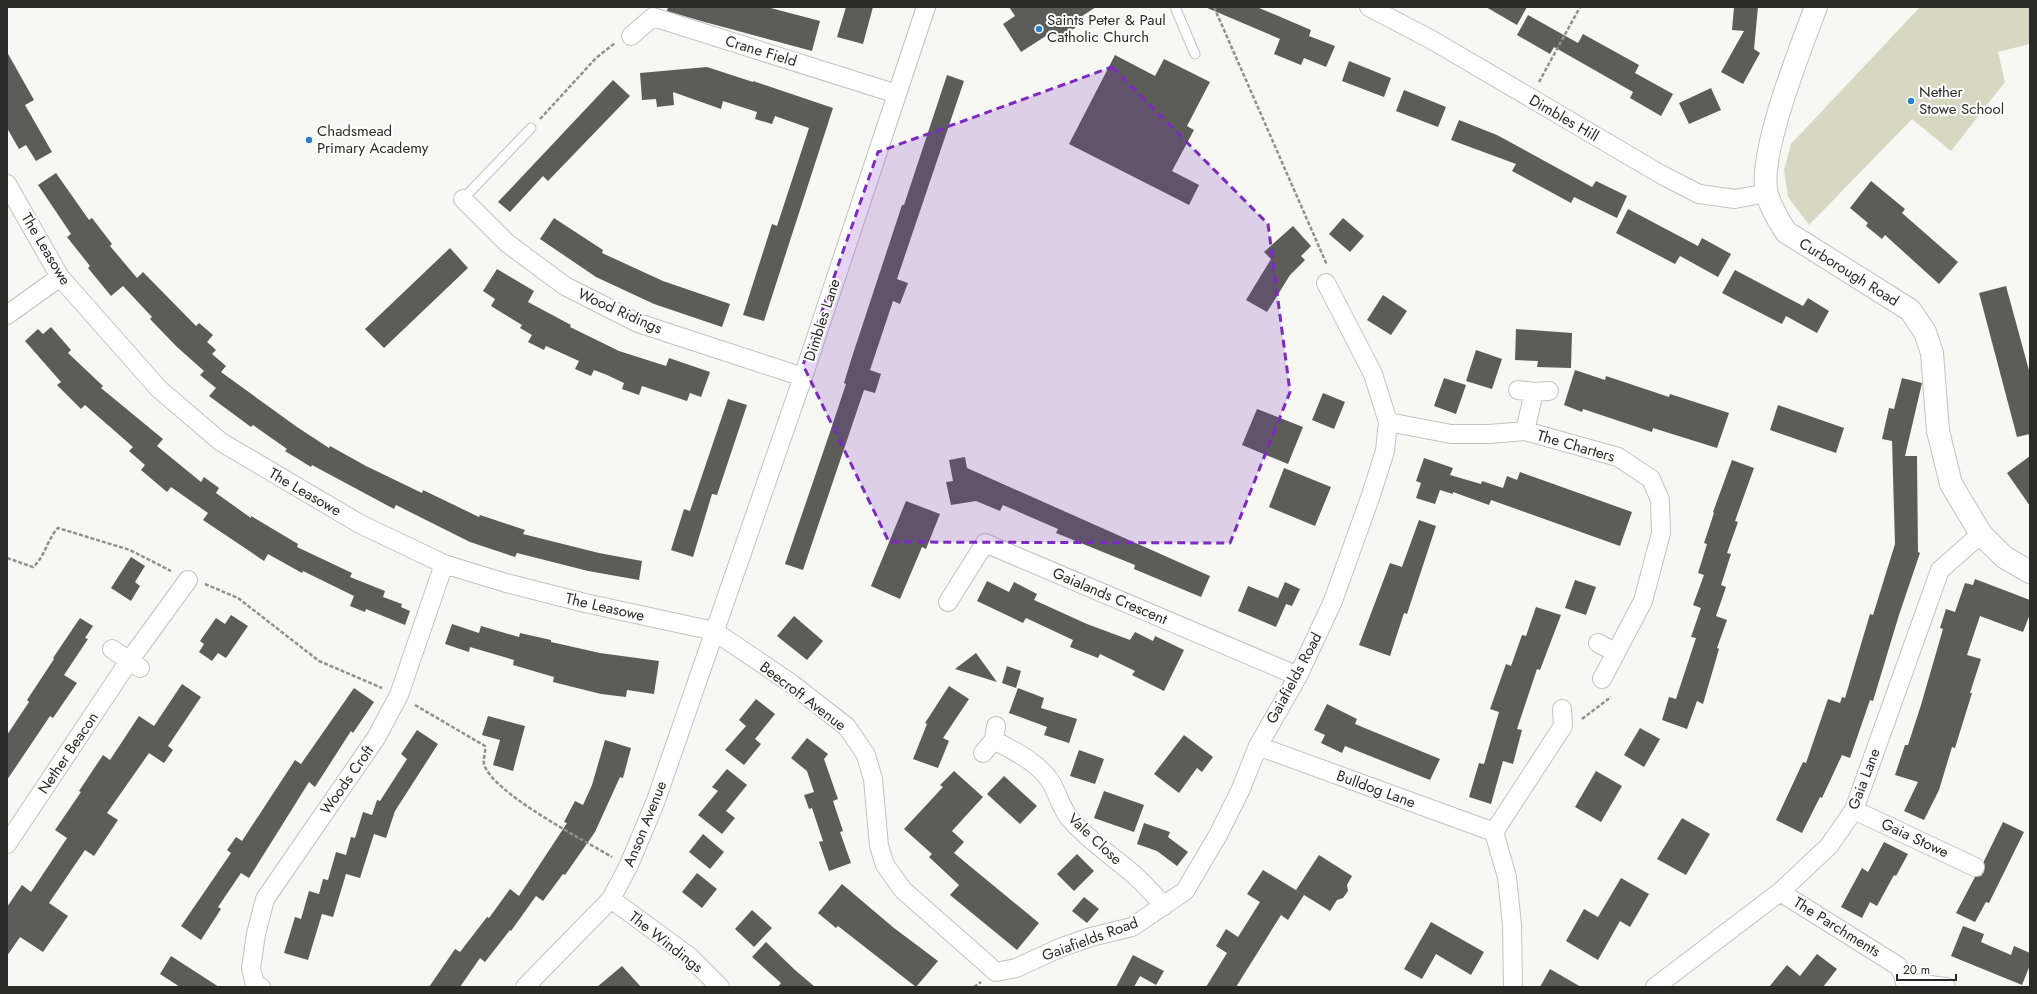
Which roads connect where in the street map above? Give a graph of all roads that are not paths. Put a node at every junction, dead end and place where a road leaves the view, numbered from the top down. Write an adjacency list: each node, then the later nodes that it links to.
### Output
1 (926, 7): 7 (street, Dimbles Lane)
2 (1174, 7): 6 (lane)
3 (1370, 7): 10 (street, Dimbles Hill)
4 (1816, 7): 10 (street, Curborough Road)
5 (631, 36): 7 (street, Crane Field)
6 (1195, 54)
7 (897, 94): 15 (street, Dimbles Lane)
8 (531, 128): 11 (lane)
9 (7, 184): 12 (street, The Leasowe)
10 (1767, 193): 19 (street, Curborough Road)
11 (463, 199): 15 (street, Wood Ridings)
12 (60, 277): 14 (street); 20 (street, The Leasowe)
13 (1326, 283): 17 (street, Gaiafields Road)
14 (7, 315)
15 (803, 377): 24 (street, Dimbles Lane)
16 (1534, 391): 18 (street, The Charters)
17 (1388, 422): 18 (street, The Charters); 29 (street, Gaiafields Road)
18 (1525, 431): 27 (street, The Charters)
19 (1981, 534): 21 (street, Curborough Road); 34 (street, Gaia Lane)
20 (444, 564): 24 (street, The Leasowe); 43 (street, Woods Croft)
21 (2030, 572)
22 (188, 580): 28 (street, Nether Beacon)
23 (948, 602): 29 (street, Gaialands Crescent)
24 (714, 631): 39 (street, Anson Avenue); 41 (street, Beecroft Avenue)
25 (1598, 643): 27 (street)
26 (112, 649): 28 (street)
27 (1616, 653): 30 (street, The Charters)
28 (135, 665): 36 (street, Nether Beacon)
29 (1298, 676): 33 (street, Gaiafields Road)
30 (1602, 679)
31 (1566, 720): 35 (street)
32 (991, 740): 40 (street, Vale Close)
33 (1258, 746): 35 (street, Bulldog Lane); 40 (street, Gaiafields Road)
34 (1854, 810): 37 (street, Gaia Stowe); 38 (street, Gaia Lane)
35 (1494, 832): 46 (street)
36 (7, 844)
37 (1975, 867)
38 (1780, 892): 42 (street, The Parchments); 47 (street, Gaia Lane)
39 (611, 899): 44 (street, Anson Avenue); 45 (street, The Windings)
40 (1164, 906): 41 (street, Gaiafields Road)
41 (1016, 968)
42 (1906, 985): 48 (street, The Parchments)
43 (261, 987)
44 (525, 987)
45 (720, 987)
46 (1514, 987)
47 (1656, 987)
48 (1946, 987)

